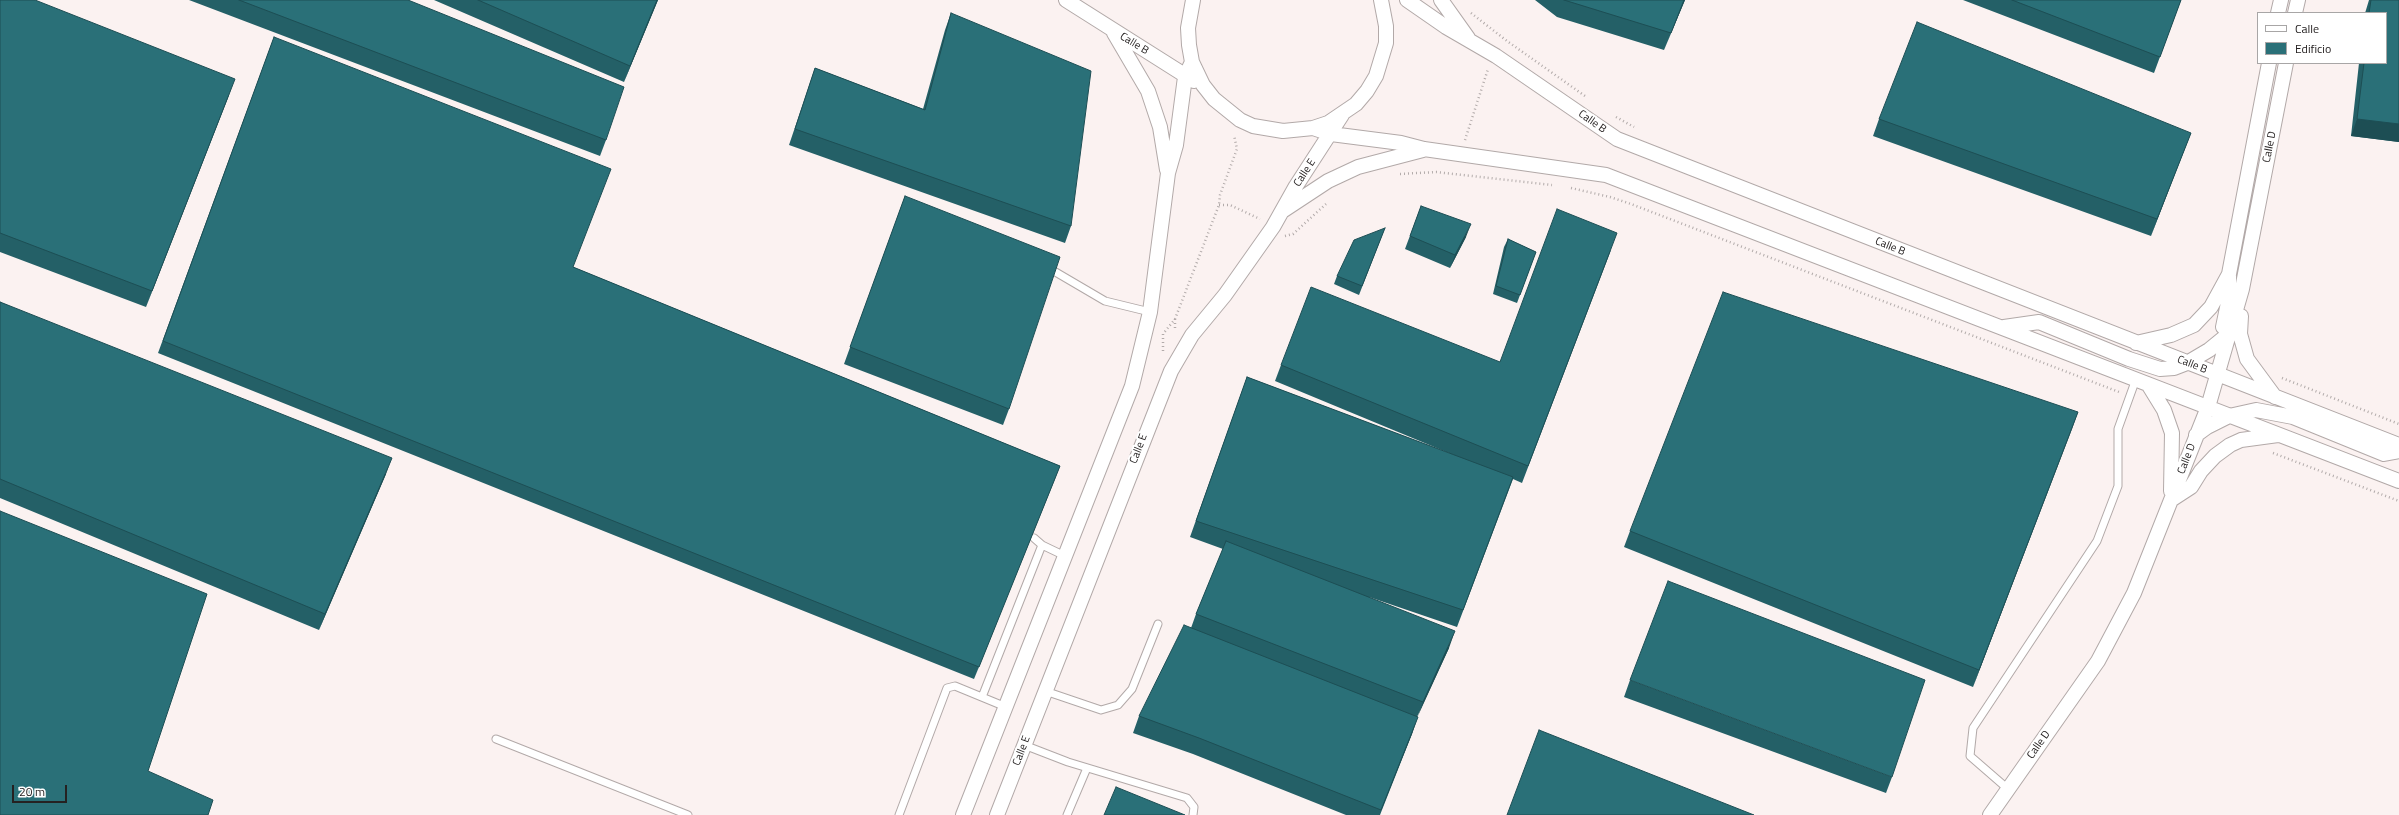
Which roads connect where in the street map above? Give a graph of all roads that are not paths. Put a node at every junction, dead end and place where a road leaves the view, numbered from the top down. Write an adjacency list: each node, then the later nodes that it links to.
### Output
1 (1066, 0): 10 (street, Calle B)
2 (1193, 0): 12 (street)
3 (1407, 0): 11 (street, Calle B)
4 (1441, 0): 11 (street)
5 (2281, 0): 8 (street)
6 (2298, 0): 9 (street)
7 (1383, 3): 17 (street)
8 (2278, 12)
9 (2295, 12)
10 (1112, 31): 15 (street, Calle B); 21 (street)
11 (1469, 38): 29 (street, Calle B)
12 (1192, 62): 15 (street); 16 (street)
13 (2269, 64): 24 (street, Calle D)
14 (2286, 64): 25 (street, Calle D)
15 (1186, 77): 16 (street, Calle B); 21 (street)
16 (1203, 85): 18 (street)
17 (1342, 115): 18 (street); 19 (street, Calle E)
18 (1313, 128): 19 (street)
19 (1331, 134): 20 (street); 22 (street, Calle E)
20 (1424, 149): 22 (street); 27 (street)
21 (1168, 174): 26 (street)
22 (1284, 210): 46 (street, Calle E)
23 (1038, 262): 26 (lane)
24 (2229, 274): 28 (street); 29 (street, Calle D)
25 (2242, 289): 28 (street, Calle D); 33 (street)
26 (1150, 312): 44 (street)
27 (2002, 327): 30 (street); 32 (street)
28 (2226, 336): 30 (street); 31 (street, Calle D)
29 (2136, 343): 30 (street, Calle B)
30 (2187, 363): 31 (street, Calle B)
31 (2217, 375): 33 (street, Calle B); 34 (street, Calle D)
32 (2142, 382): 34 (street); 41 (street); 52 (lane)
33 (2275, 397): 38 (street, Calle B)
34 (2208, 407): 35 (street); 36 (street, Calle D)
35 (2230, 416): 36 (street); 37 (street); 39 (street)
36 (2196, 435): 41 (street, Calle D)
37 (2280, 435): 40 (street); 41 (street)
38 (2399, 445)
39 (2399, 450)
40 (2399, 481)
41 (2171, 500): 52 (street, Calle D)
42 (1034, 538): 43 (lane)
43 (1042, 545): 44 (lane); 47 (lane)
44 (1065, 556): 48 (street)
45 (1158, 624): 46 (lane)
46 (1044, 691): 50 (street, Calle E)
47 (982, 697): 48 (lane); 54 (lane)
48 (1006, 707): 55 (street)
49 (496, 739): 53 (lane)
50 (1024, 745): 51 (lane); 56 (street, Calle E)
51 (1087, 768): 57 (lane); 58 (lane)
52 (2008, 789): 59 (street, Calle D)
53 (688, 815)
54 (900, 815)
55 (963, 815)
56 (997, 815)
57 (1067, 815)
58 (1193, 815)
59 (1990, 815)

